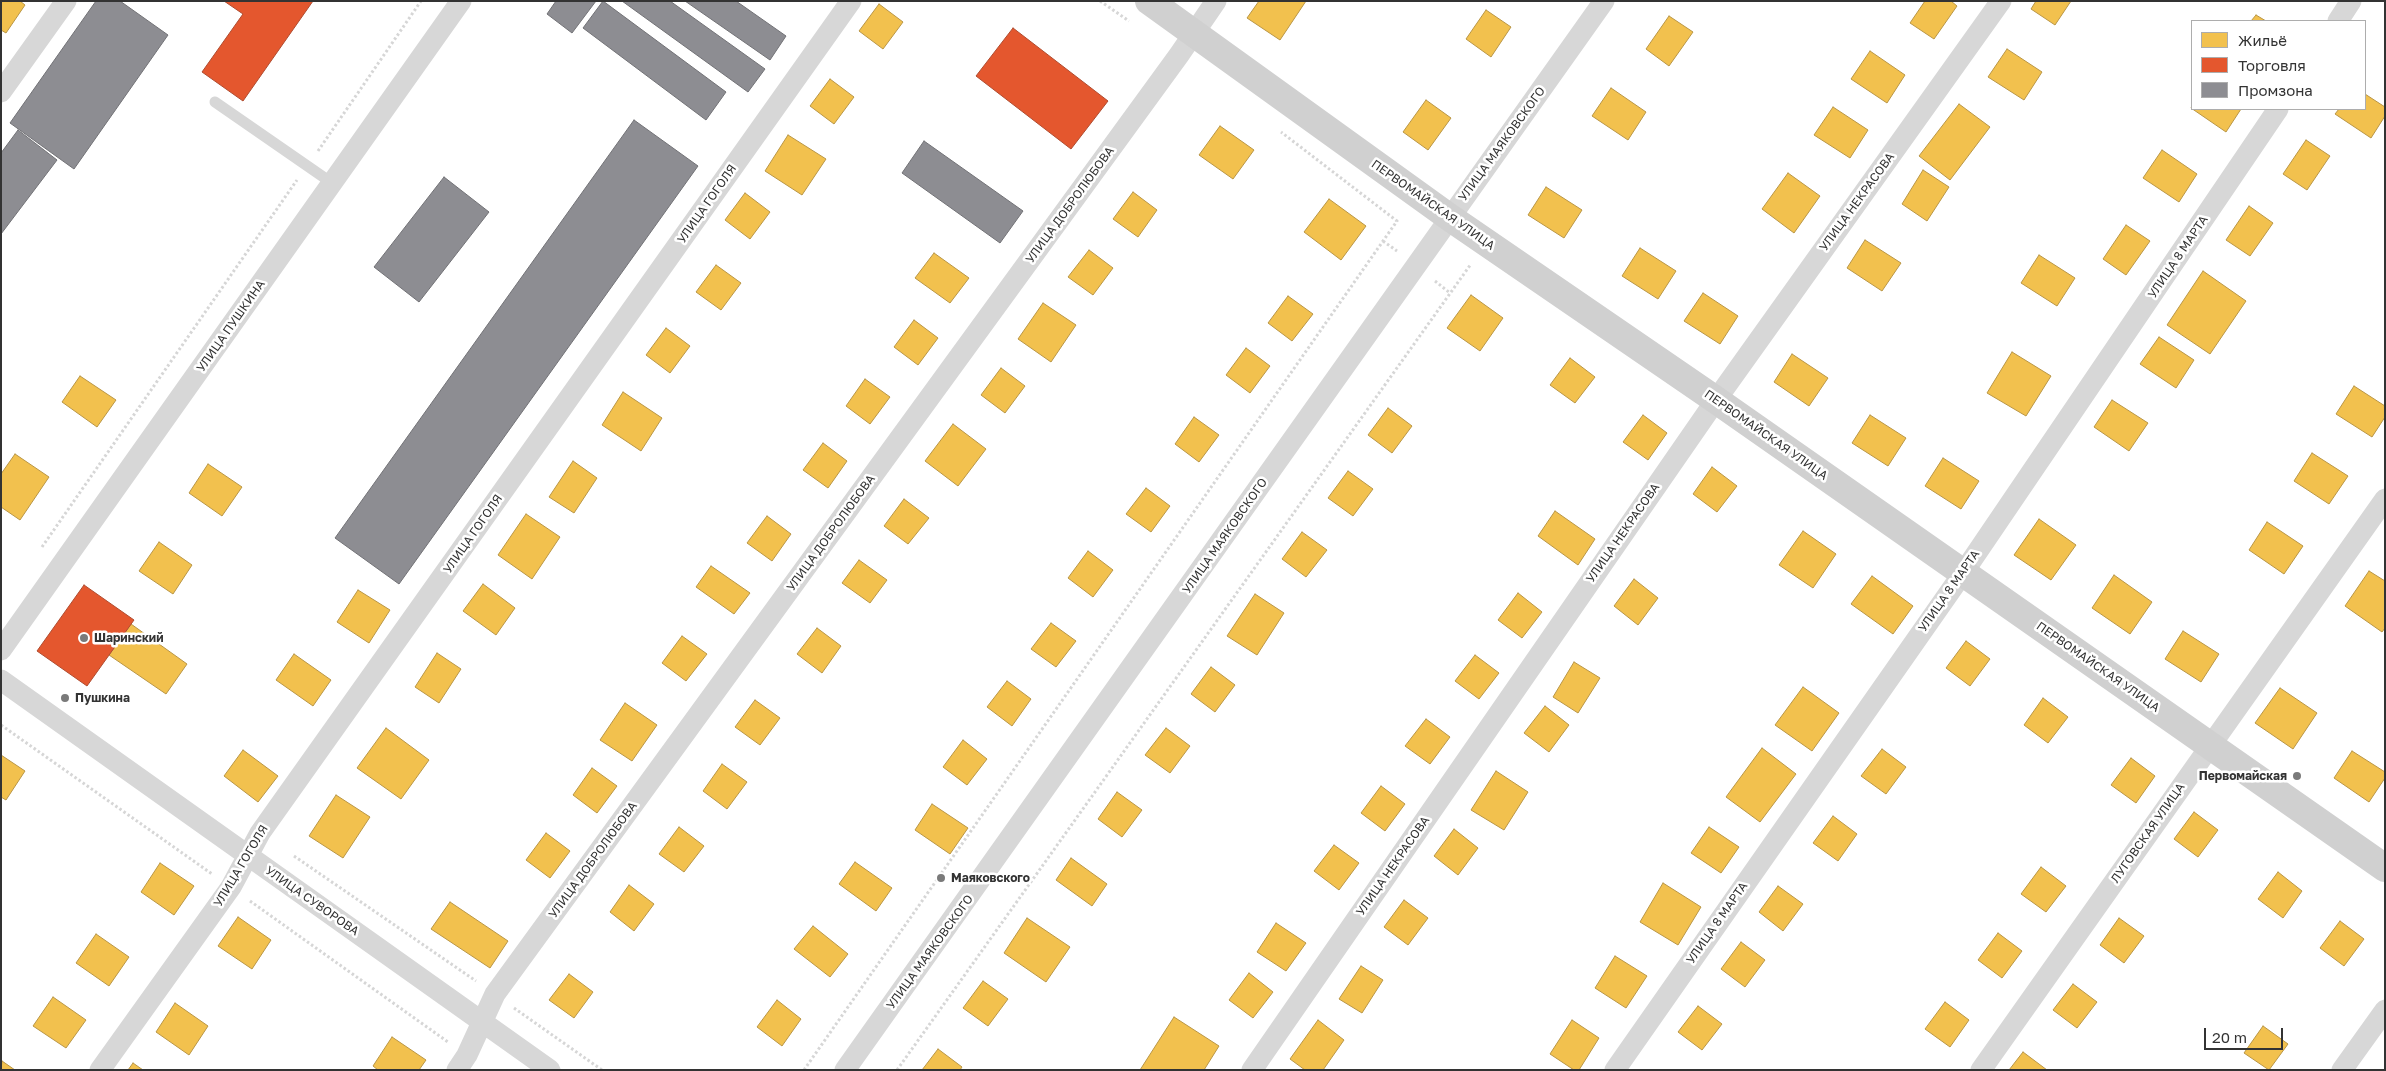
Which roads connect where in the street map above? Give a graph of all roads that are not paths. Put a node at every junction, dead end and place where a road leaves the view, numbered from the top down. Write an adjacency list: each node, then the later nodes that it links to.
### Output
1 (66, 1): 11 (street)
2 (461, 1): 14 (street, УЛИЦА ПУШКИНА)
3 (851, 1): 22 (street, УЛИЦА ГОГОЛЯ)
4 (1148, 1): 10 (street, ПЕРВОМАЙСКАЯ УЛИЦА)
5 (1216, 1): 10 (street, УЛИЦА ДОБРОЛЮБОВА)
6 (1604, 1): 15 (street, УЛИЦА МАЯКОВСКОГО)
7 (2001, 1): 16 (street, УЛИЦА НЕКРАСОВА)
8 (2351, 1): 9 (street)
9 (2339, 20)
10 (1193, 33): 15 (street, ПЕРВОМАЙСКАЯ УЛИЦА); 25 (street, УЛИЦА ДОБРОЛЮБОВА)
11 (1, 92)
12 (215, 102): 14 (lane)
13 (2277, 110): 18 (street, УЛИЦА 8 МАРТА)
14 (332, 182): 19 (street, УЛИЦА ПУШКИНА)
15 (1449, 217): 16 (street, ПЕРВОМАЙСКАЯ УЛИЦА); 29 (street, УЛИЦА МАЯКОВСКОГО)
16 (1716, 400): 18 (street, ПЕРВОМАЙСКАЯ УЛИЦА); 30 (street, УЛИЦА НЕКРАСОВА)
17 (2385, 499): 21 (street, ЛУГОВСКАЯ УЛИЦА)
18 (1963, 573): 21 (street, ПЕРВОМАЙСКАЯ УЛИЦА); 31 (street, УЛИЦА 8 МАРТА)
19 (1, 650)
20 (1, 680): 22 (street, УЛИЦА СУВОРОВА)
21 (2210, 746): 23 (street, ПЕРВОМАЙСКАЯ УЛИЦА); 32 (street, ЛУГОВСКАЯ УЛИЦА)
22 (248, 856): 25 (street, УЛИЦА СУВОРОВА); 26 (street, УЛИЦА ГОГОЛЯ)
23 (2385, 868)
24 (2385, 1010): 33 (street)
25 (482, 1021): 27 (street, УЛИЦА ДОБРОЛЮБОВА); 28 (street, УЛИЦА СУВОРОВА)
26 (100, 1070)
27 (457, 1070)
28 (550, 1070)
29 (845, 1070)
30 (1252, 1070)
31 (1615, 1070)
32 (1981, 1070)
33 (2342, 1070)

